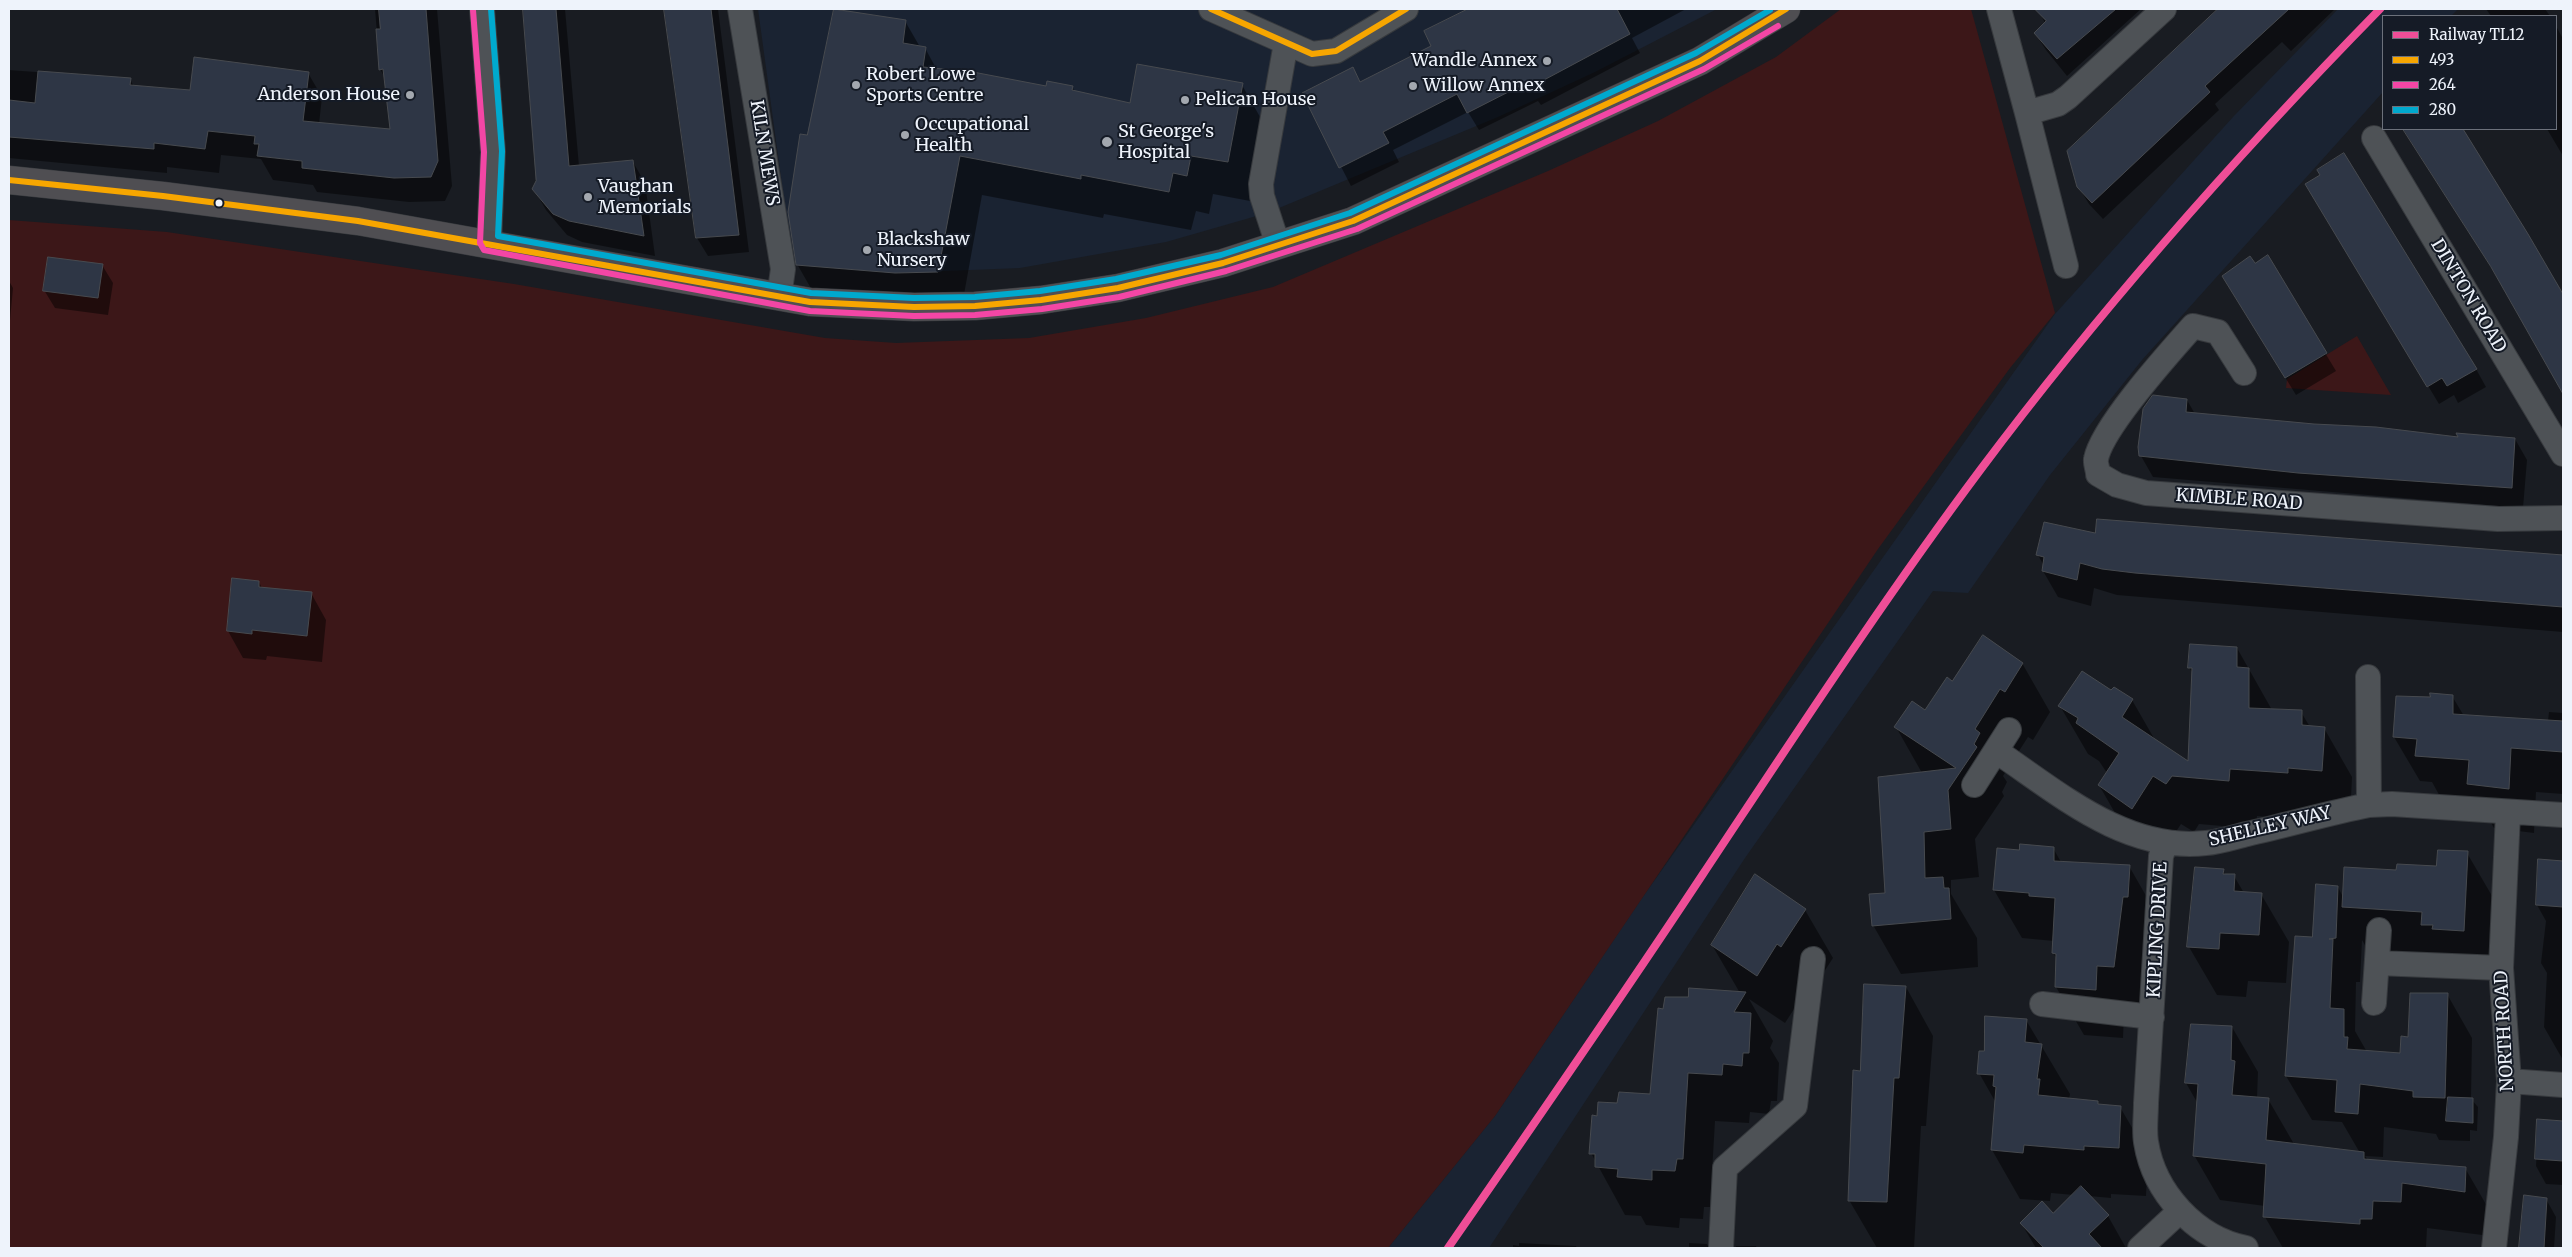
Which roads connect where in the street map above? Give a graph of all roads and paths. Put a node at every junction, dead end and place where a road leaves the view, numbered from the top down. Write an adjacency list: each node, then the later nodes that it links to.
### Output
1 (482, 9): 12 (street)
2 (740, 9): 15 (street, KILN MEWS)
3 (1211, 9): 8 (street)
4 (1406, 9): 8 (street)
5 (1786, 9): 13 (street)
6 (1998, 9): 9 (street)
7 (2164, 9): 9 (street)
8 (1286, 43): 13 (street)
9 (2027, 113): 14 (street)
10 (2374, 138): 17 (street, DINTON ROAD)
11 (9, 180): 12 (street)
12 (489, 243): 15 (street)
13 (1278, 245): 15 (street)
14 (2066, 266)
15 (779, 297)
16 (2244, 373): 18 (street, KIMBLE ROAD)
17 (2563, 454)
18 (2563, 518)
19 (2368, 677): 23 (street)
20 (2010, 730): 21 (street)
21 (1996, 751): 22 (street); 26 (street, SHELLEY WAY)
22 (1974, 785)
23 (2369, 805): 24 (street, SHELLEY WAY); 26 (street, SHELLEY WAY)
24 (2508, 813): 25 (street, SHELLEY WAY); 30 (street, NORTH ROAD)
25 (2563, 815)
26 (2166, 843): 33 (street, KIPLING DRIVE)
27 (2379, 930): 29 (street)
28 (1813, 959): 37 (street)
29 (2377, 963): 30 (street); 32 (street)
30 (2501, 968): 34 (street, NORTH ROAD)
31 (2042, 1004): 33 (street, KIPLING DRIVE)
32 (2374, 1004)
33 (2152, 1017): 36 (street, KIPLING DRIVE)
34 (2509, 1081): 35 (street); 40 (street, NORTH ROAD)
35 (2563, 1085)
36 (2180, 1211): 38 (street); 39 (street, KIPLING DRIVE)
37 (1721, 1248)
38 (2140, 1248)
39 (2246, 1248)
40 (2494, 1248)

